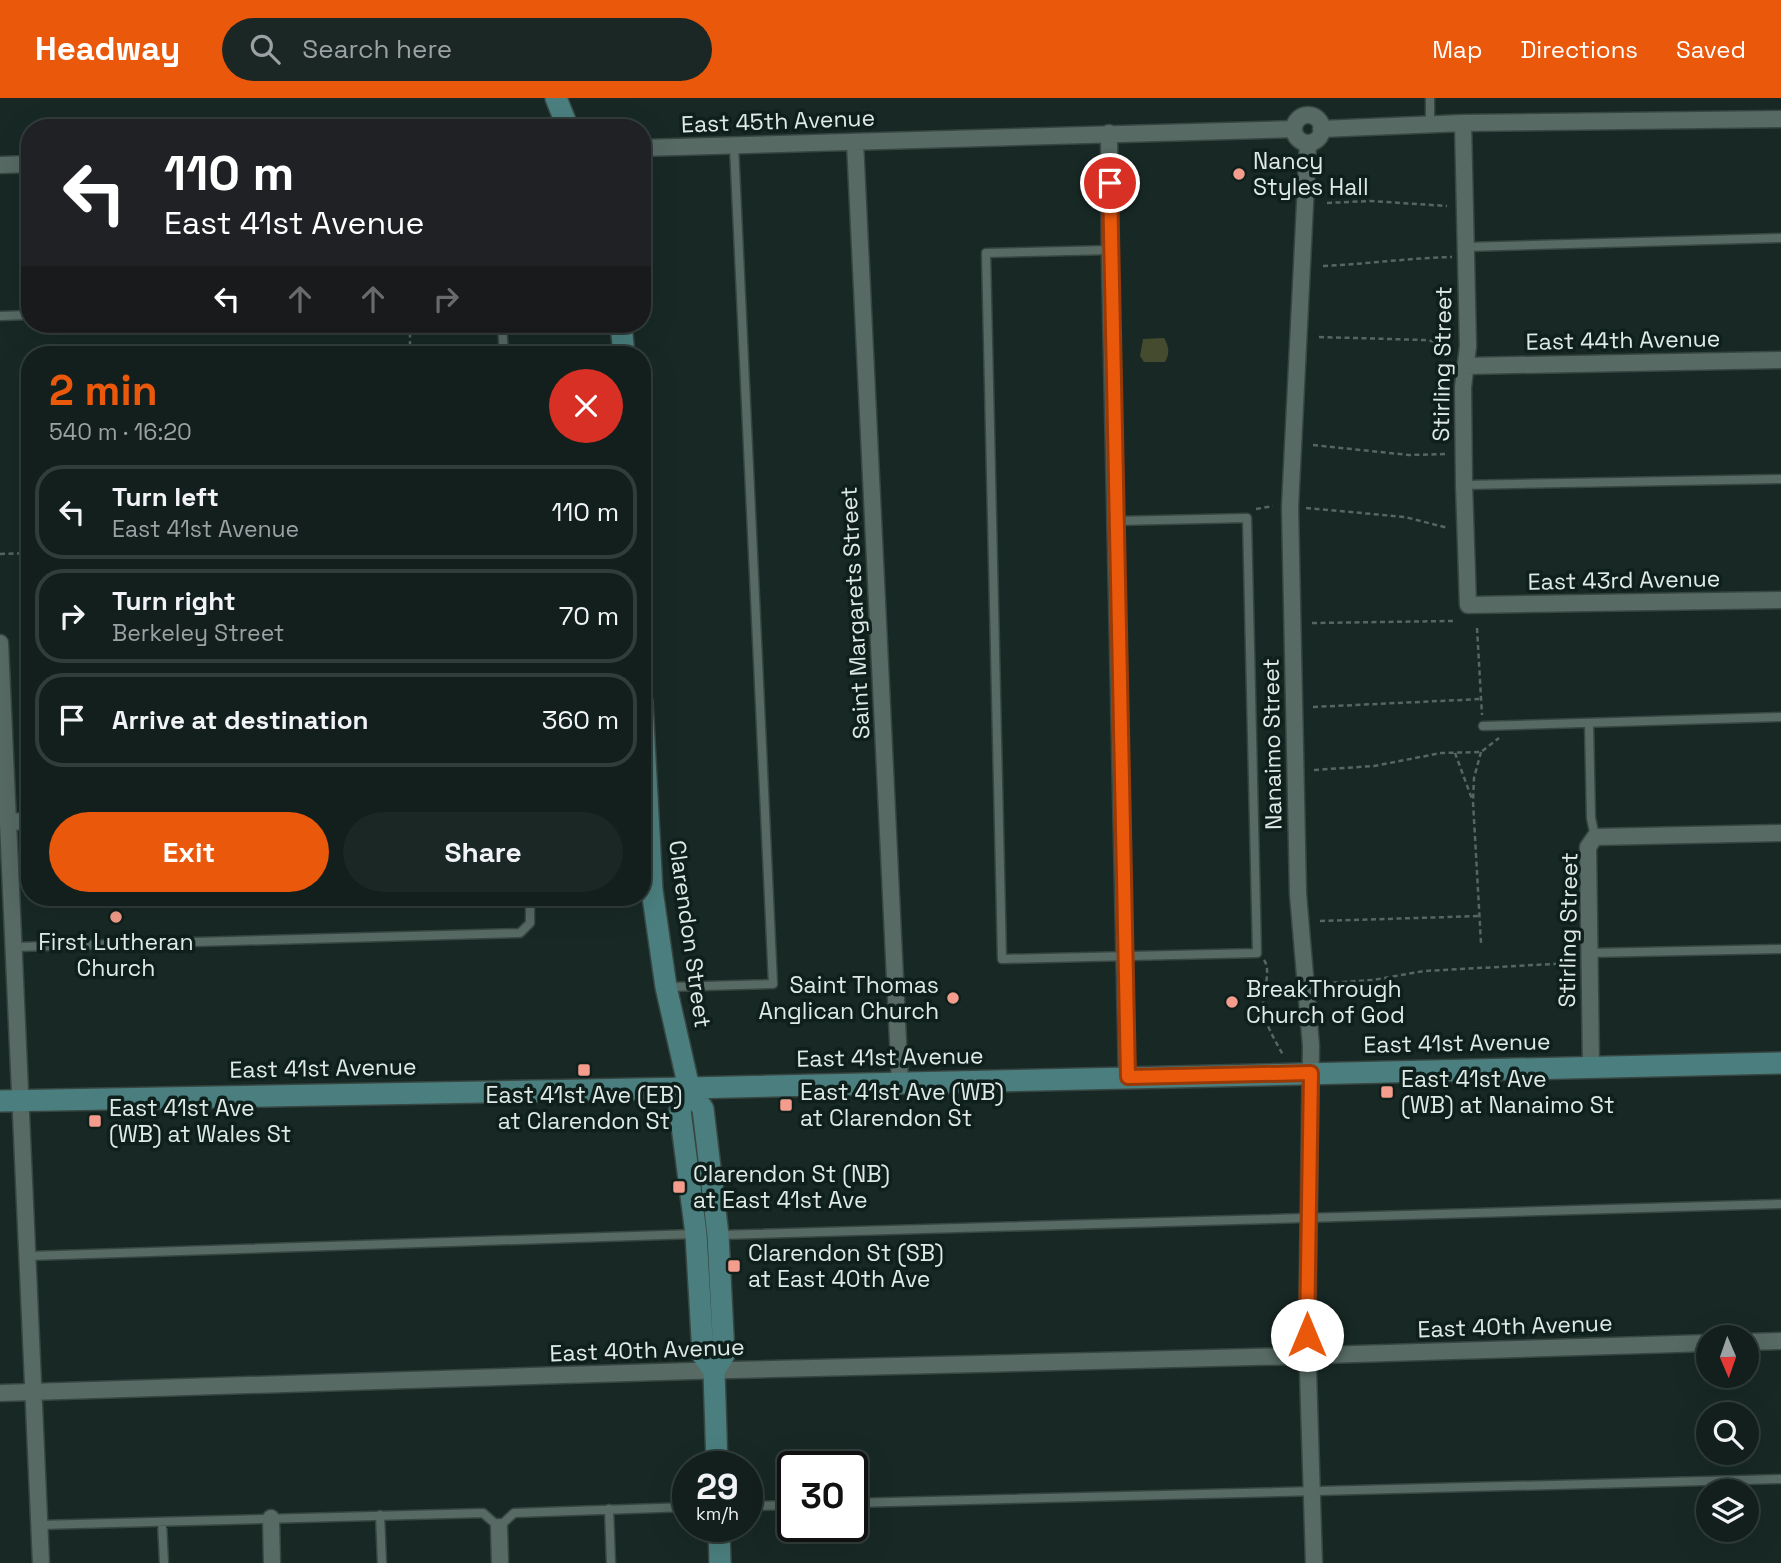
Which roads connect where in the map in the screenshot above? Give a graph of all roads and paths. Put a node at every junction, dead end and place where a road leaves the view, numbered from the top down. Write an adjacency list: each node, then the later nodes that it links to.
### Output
1 (556, 98): 6 (main road)
2 (1308, 98): 4 (street)
3 (1430, 98): 8 (lane)
4 (1308, 115): 9 (street); 10 (street)
5 (1781, 118): 7 (street)
6 (564, 119)
7 (1463, 123): 8 (street); 22 (street, Stirling Street)
8 (1430, 125): 10 (street)
9 (1294, 129): 11 (street, East 45th Avenue); 13 (street)
10 (1321, 129): 13 (street)
11 (1109, 133): 12 (street, East 45th Avenue); 21 (street)
12 (855, 142): 14 (street, East 45th Avenue); 79 (street, Saint Margarets Street)
13 (1308, 142): 77 (street, Nanaimo Street)
14 (734, 146): 15 (street, East 45th Avenue); 73 (lane)
15 (651, 148)
16 (21, 164): 17 (street)
17 (0, 165)
18 (1327, 203): 19 (path)
19 (1454, 206)
20 (1781, 238): 22 (lane)
21 (1110, 250): 37 (street); 70 (lane)
22 (1460, 252): 23 (path); 29 (street, Stirling Street)
23 (1324, 266)
24 (21, 315): 25 (lane)
25 (0, 316)
26 (1319, 337): 27 (path)
27 (1454, 345)
28 (1781, 360): 29 (street, East 44th Avenue)
29 (1465, 366): 33 (street, Stirling Street)
30 (1313, 446): 31 (path)
31 (1450, 454)
32 (1781, 479): 33 (lane)
33 (1464, 485): 42 (street, Stirling Street)
34 (1283, 506): 36 (path)
35 (1301, 508): 38 (path)
36 (1247, 518): 37 (lane); 68 (lane)
37 (1115, 521): 70 (street)
38 (1451, 528)
39 (21, 553): 40 (path)
40 (0, 554)
41 (1781, 600): 42 (street, East 43rd Avenue)
42 (1468, 605)
43 (1453, 621): 44 (path)
44 (1312, 623)
45 (1477, 628): 47 (path)
46 (0, 646): 58 (street)
47 (1481, 699): 48 (path); 52 (path)
48 (1313, 707)
49 (1781, 717): 50 (lane)
50 (1589, 723): 51 (lane); 60 (lane)
51 (1510, 725): 52 (lane); 54 (path)
52 (1483, 726)
53 (1455, 752): 54 (path); 55 (path); 56 (path)
54 (1480, 752): 56 (path)
55 (1314, 770)
56 (1473, 802): 63 (path)
57 (21, 821): 58 (street)
58 (9, 822): 66 (street)
59 (1781, 833): 60 (street)
60 (1595, 836): 69 (street, Stirling Street)
61 (651, 878): 73 (main road, Clarendon Street)
62 (530, 906): 66 (lane)
63 (1480, 916): 64 (path); 65 (path)
64 (1320, 921)
65 (1481, 943)
66 (15, 947): 81 (street)
67 (1781, 949): 69 (lane)
68 (1257, 953): 70 (lane); 74 (path)
69 (1589, 953): 76 (street, Stirling Street)
70 (1125, 956): 78 (street)
71 (1571, 963): 72 (path)
72 (1325, 983)
73 (666, 987): 80 (main road, Clarendon Street)
74 (1283, 1055)
75 (1781, 1063): 76 (main road, East 41st Avenue)
76 (1591, 1066): 77 (main road, East 41st Avenue)
77 (1311, 1073): 78 (main road, East 41st Avenue); 83 (street, Nanaimo Street)
78 (1128, 1077): 79 (main road, East 41st Avenue)
79 (900, 1083): 80 (main road, East 41st Avenue)
80 (688, 1088): 81 (main road, East 41st Avenue); 84 (main road, Clarendon Street); 85 (main road, Clarendon Street)
81 (10, 1100): 86 (street)
82 (1781, 1204): 83 (lane)
83 (1308, 1219): 85 (lane); 89 (street, Nanaimo Street)
84 (696, 1234): 86 (lane); 93 (main road, Clarendon Street)
85 (718, 1235): 93 (main road, Clarendon Street)
86 (29, 1256): 95 (street)
87 (1781, 1341): 88 (street)
88 (1759, 1342)
89 (1307, 1343): 91 (street); 92 (street)
90 (1696, 1343): 91 (street, East 40th Avenue)
91 (1323, 1355): 94 (street)
92 (1296, 1356): 93 (street, East 40th Avenue); 94 (street)
93 (714, 1371): 95 (street, East 40th Avenue); 97 (main road, Clarendon Street)
94 (1308, 1371): 99 (street)
95 (34, 1391): 96 (street, East 40th Avenue); 106 (street)
96 (0, 1393)
97 (717, 1451)
98 (1781, 1479): 99 (lane)
99 (1311, 1493): 100 (lane); 116 (street)
100 (868, 1503)
101 (672, 1507): 102 (lane)
102 (609, 1509): 107 (lane); 114 (lane)
103 (380, 1515): 104 (lane); 107 (lane); 112 (lane)
104 (271, 1518): 105 (lane); 111 (street)
105 (162, 1522): 106 (lane); 110 (lane)
106 (39, 1525): 109 (street)
107 (499, 1527): 113 (street)
108 (719, 1542): 115 (main road)
109 (41, 1563)
110 (164, 1563)
111 (272, 1563)
112 (382, 1563)
113 (500, 1563)
114 (611, 1563)
115 (720, 1563)
116 (1314, 1563)

